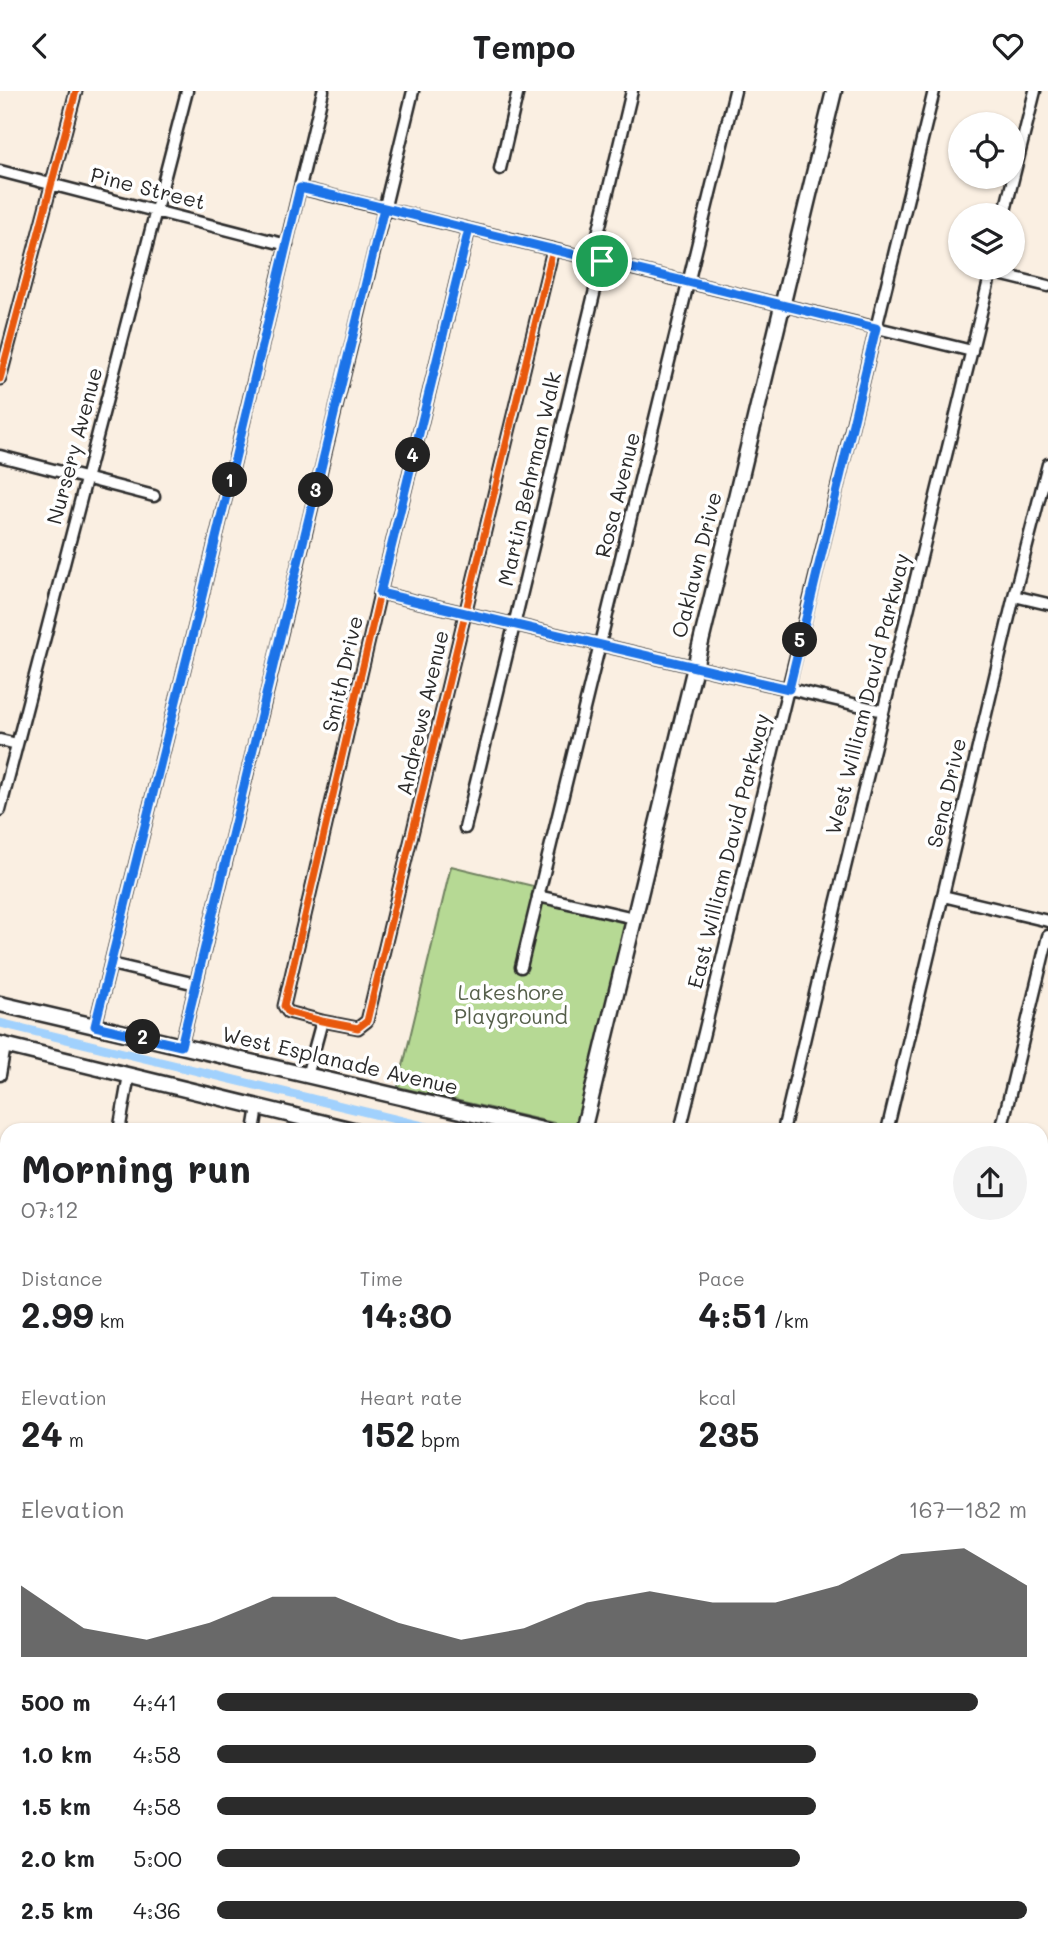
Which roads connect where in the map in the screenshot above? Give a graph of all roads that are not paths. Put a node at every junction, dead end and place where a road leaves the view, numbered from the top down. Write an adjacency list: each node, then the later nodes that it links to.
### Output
1 (76, 91): 13 (street)
2 (187, 91): 17 (street, Nursery Avenue)
3 (323, 91): 14 (street)
4 (413, 91): 16 (street)
5 (518, 91): 11 (street)
6 (632, 91): 21 (street, Martin Behrman Walk)
7 (735, 91): 24 (street, Rosa Avenue)
8 (834, 91): 26 (street, Oaklawn Drive)
9 (934, 91): 27 (street, East William David Parkway)
10 (1035, 91): 15 (street)
11 (500, 169)
12 (0, 171): 13 (street, Pine Street)
13 (51, 184): 17 (street, Pine Street); 29 (street)
14 (300, 188): 16 (street); 19 (street)
15 (1007, 203)
16 (384, 208): 18 (street); 54 (street)
17 (156, 211): 19 (street, Pine Street); 32 (street, Nursery Avenue)
18 (469, 229): 20 (street); 34 (street, Smith Drive)
19 (287, 245): 52 (street)
20 (553, 249): 21 (street); 37 (street, Andrews Avenue)
21 (597, 260): 24 (street); 38 (street, Martin Behrman Walk)
22 (989, 280): 28 (street, West William David Parkway)
23 (1025, 280): 25 (street)
24 (689, 282): 26 (street); 39 (street, Rosa Avenue)
25 (1048, 286)
26 (782, 305): 27 (street); 40 (street, Oaklawn Drive)
27 (876, 328): 28 (street); 41 (street, East William David Parkway)
28 (972, 351): 42 (street, West William David Parkway)
29 (0, 379)
30 (0, 456): 32 (street)
31 (1048, 464): 35 (street, Sena Drive)
32 (86, 479): 33 (street); 44 (street, Nursery Avenue)
33 (154, 496)
34 (380, 593): 37 (street); 56 (street, Smith Drive)
35 (1014, 596): 36 (street); 48 (street, Sena Drive)
36 (1048, 604)
37 (465, 613): 38 (street); 56 (street, Andrews Avenue)
38 (515, 625): 39 (street); 46 (street, Martin Behrman Walk)
39 (601, 646): 40 (street); 47 (street, Rosa Avenue)
40 (694, 667): 41 (street); 49 (street, Oaklawn Drive)
41 (789, 689): 42 (street); 69 (street, East William David Parkway)
42 (883, 711): 70 (street, West William David Parkway)
43 (0, 740): 44 (street)
44 (17, 744): 45 (street, Nursery Avenue)
45 (0, 810)
46 (465, 828)
47 (538, 896): 49 (street); 53 (street, Rosa Avenue)
48 (943, 896): 50 (street); 71 (street, Sena Drive)
49 (634, 918): 68 (street, Oaklawn Drive)
50 (1048, 921)
51 (1048, 936): 72 (street)
52 (111, 964): 54 (street); 57 (street)
53 (521, 967)
54 (196, 985): 59 (street)
55 (0, 1004): 57 (street, West Esplanade Avenue)
56 (322, 1021): 62 (street)
57 (95, 1026): 59 (street, West Esplanade Avenue)
58 (3, 1045): 60 (street); 61 (street)
59 (181, 1046): 62 (street, West Esplanade Avenue)
60 (0, 1075)
61 (129, 1075): 63 (street); 64 (street)
62 (307, 1076): 67 (street, West Esplanade Avenue)
63 (258, 1107): 65 (street); 66 (street)
64 (120, 1123)
65 (255, 1123)
66 (324, 1123)
67 (512, 1123)
68 (585, 1123)
69 (683, 1123)
70 (785, 1123)
71 (889, 1123)
72 (1003, 1123)

